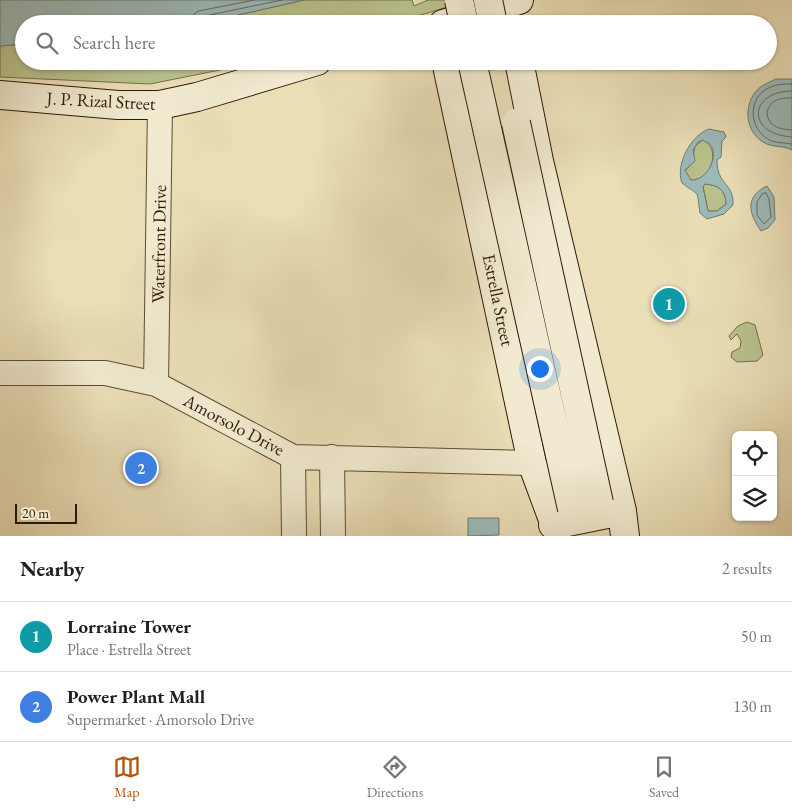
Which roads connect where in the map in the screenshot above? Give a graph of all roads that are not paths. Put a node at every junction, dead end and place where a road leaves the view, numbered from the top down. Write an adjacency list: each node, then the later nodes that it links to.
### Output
1 (458, 0): 3 (main road, bridge)
2 (504, 10): 4 (main road)
3 (462, 15)
4 (482, 15)
5 (287, 70): 11 (main road, J. P. Rizal Street)
6 (448, 70): 13 (main road, Estrella Street)
7 (474, 70): 20 (main road, Estrella Street, bridge)
8 (504, 70): 19 (main road, bridge)
9 (521, 70): 12 (main road)
10 (0, 95): 11 (main road, J. P. Rizal Street)
11 (160, 105): 15 (street, Waterfront Drive)
12 (539, 160): 13 (main road); 19 (main road)
13 (475, 191): 18 (main road, Estrella Street)
14 (0, 373): 15 (street, Amorsolo Drive)
15 (156, 384): 16 (street, Amorsolo Drive)
16 (293, 457): 17 (street, Amorsolo Drive); 21 (street)
17 (332, 458): 18 (street, Amorsolo Drive); 22 (street)
18 (532, 463): 20 (main road, Estrella Street)
19 (612, 520): 20 (main road)
20 (567, 526)
21 (294, 536)
22 (332, 536)

